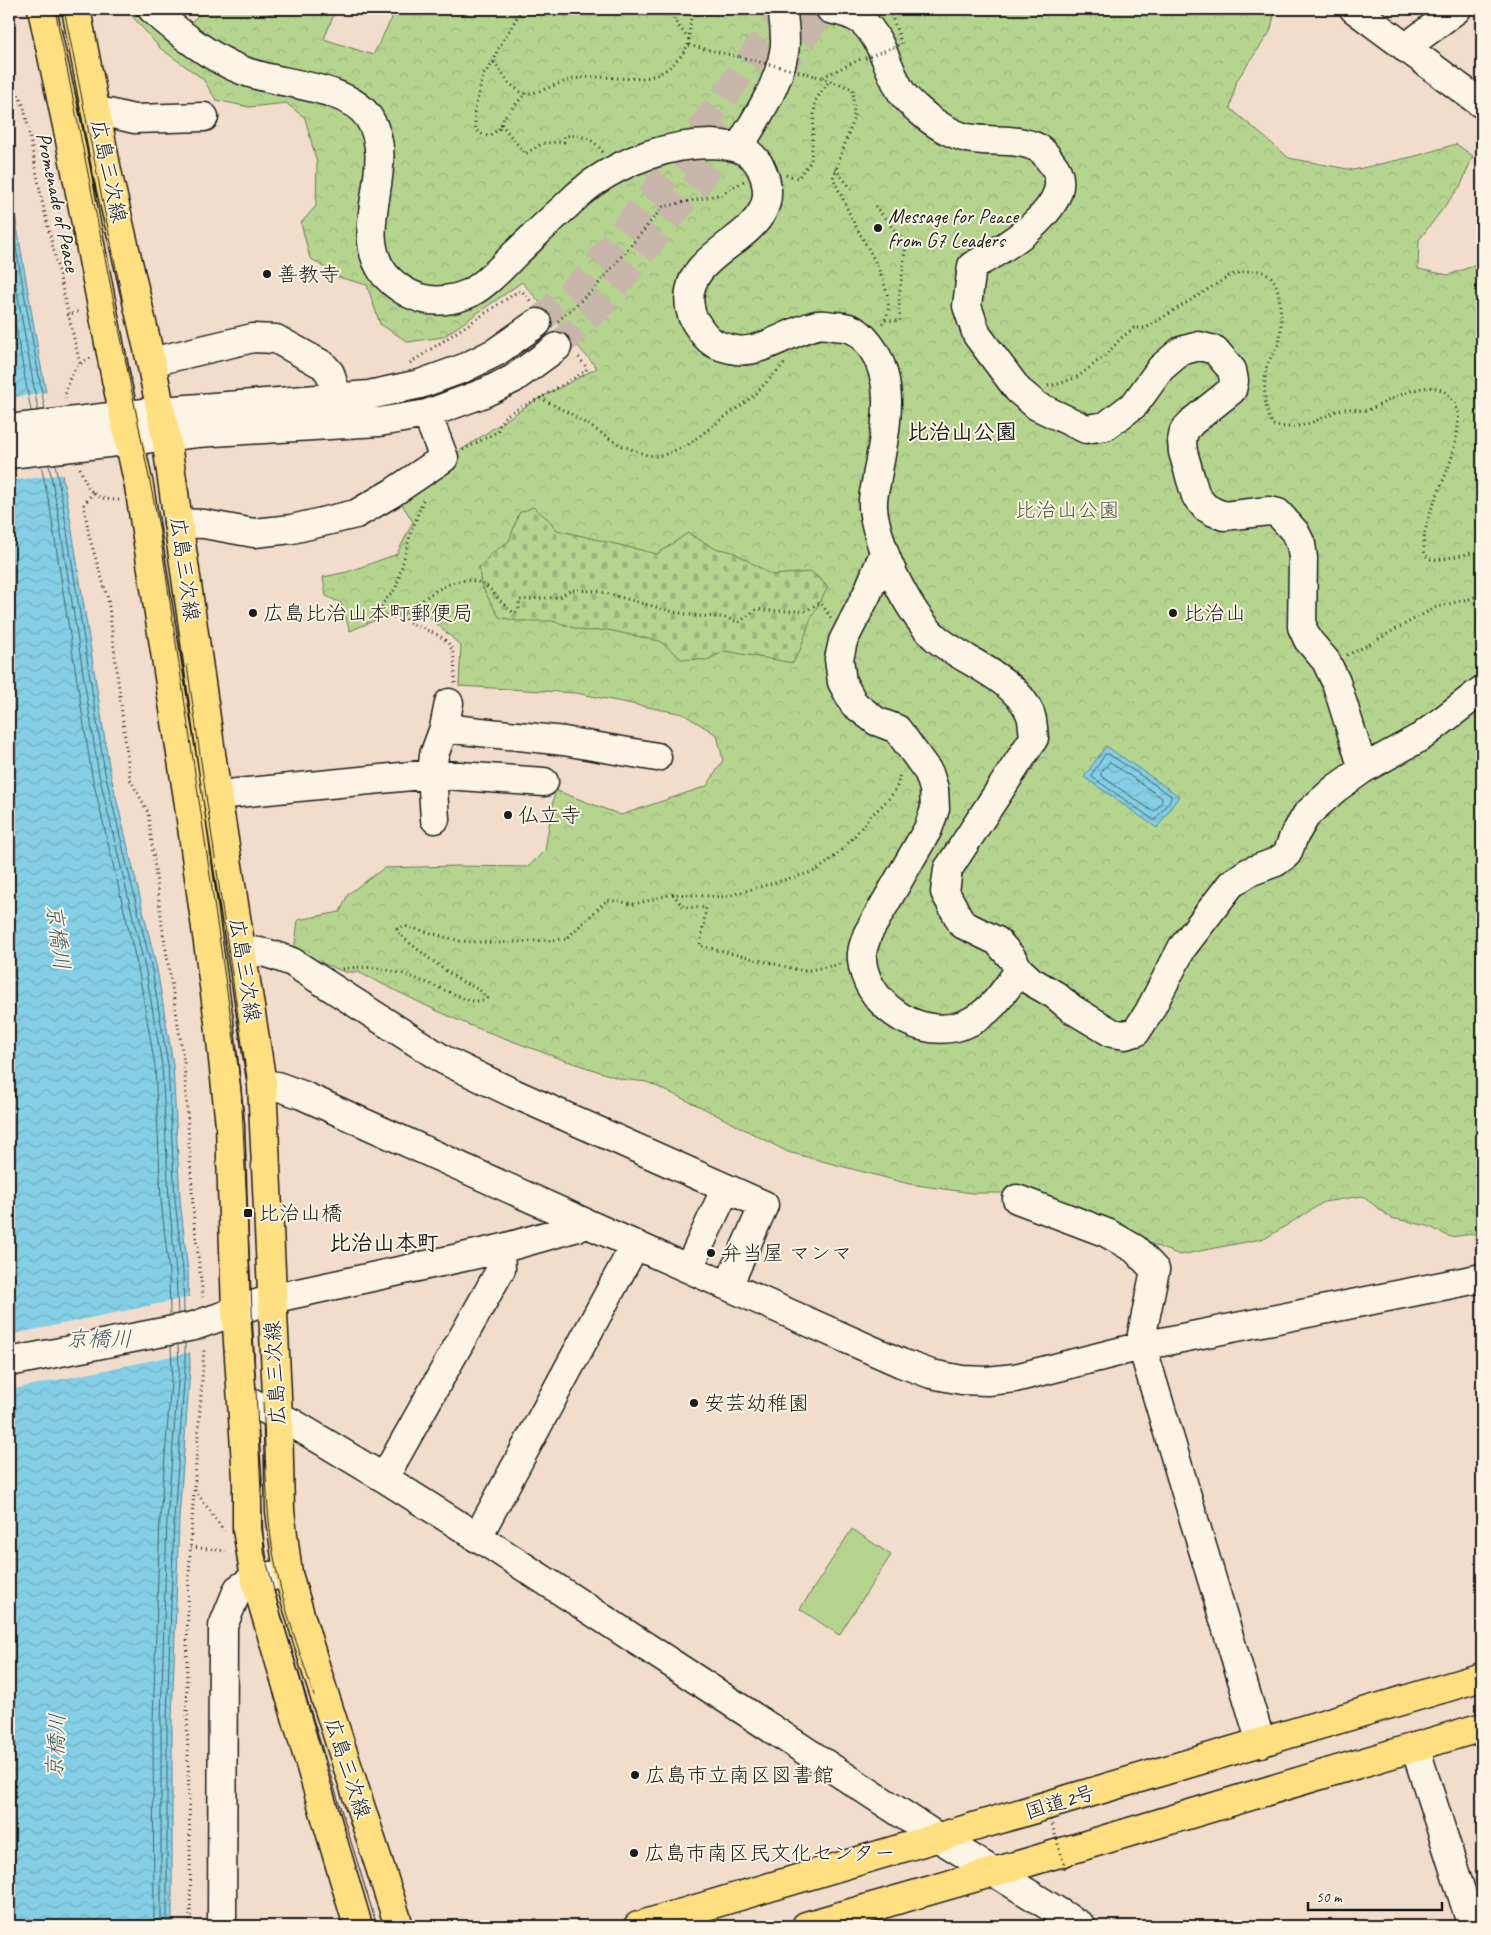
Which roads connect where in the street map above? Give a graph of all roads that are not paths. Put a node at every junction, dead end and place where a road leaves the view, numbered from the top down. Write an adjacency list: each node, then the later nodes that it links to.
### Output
1 (42, 9): 17 (main road, 広島三次線)
2 (76, 9): 10 (main road, 広島三次線)
3 (152, 9): 12 (street)
4 (783, 9): 12 (street)
5 (830, 9): 27 (street)
6 (1354, 9): 8 (street)
7 (1456, 9): 8 (street)
8 (1407, 49): 9 (street)
9 (1482, 104)
10 (97, 114): 11 (street); 13 (main road, 広島三次線)
11 (204, 117)
12 (739, 147): 24 (street)
13 (151, 362): 14 (street); 15 (main road, 広島三次線)
14 (337, 397): 15 (street); 16 (street)
15 (161, 410): 17 (street); 20 (main road, 広島三次線)
16 (427, 414): 20 (street); 23 (street)
17 (123, 415): 19 (street); 21 (main road, 広島三次線)
18 (9, 429): 19 (street)
19 (68, 434): 21 (street); 22 (street)
20 (166, 437): 21 (street); 23 (main road, 広島三次線)
21 (129, 441): 44 (main road, 広島三次線)
22 (9, 454)
23 (178, 523): 30 (main road, 広島三次線)
24 (884, 553): 33 (street); 33 (street)
25 (1482, 690): 27 (street)
26 (657, 757): 28 (street)
27 (1363, 770): 33 (street)
28 (432, 774): 29 (street); 30 (street); 31 (street)
29 (544, 782)
30 (217, 795): 32 (main road, 広島三次線)
31 (435, 820)
32 (242, 951): 34 (main road, 広島三次線); 35 (street)
33 (1019, 970)
34 (262, 1084): 37 (street); 43 (main road, 広島三次線)
35 (726, 1188): 40 (street); 42 (street)
36 (1017, 1199): 45 (street)
37 (588, 1224): 38 (street); 39 (street)
38 (635, 1245): 42 (street); 50 (street)
39 (500, 1249): 43 (street); 49 (street)
40 (693, 1259)
41 (1482, 1278): 45 (street)
42 (728, 1286): 45 (street)
43 (271, 1299): 44 (street); 48 (main road, 広島三次線)
44 (236, 1311): 46 (street); 47 (main road, 広島三次線)
45 (1142, 1346): 55 (street)
46 (9, 1362)
47 (243, 1398): 48 (street); 52 (main road, 広島三次線)
48 (278, 1416): 49 (street); 51 (main road, 広島三次線)
49 (384, 1478): 50 (street)
50 (477, 1538): 57 (street)
51 (288, 1574): 52 (street); 62 (main road, 広島三次線)
52 (254, 1578): 60 (street); 61 (main road, 広島三次線)
53 (1482, 1677): 55 (main road, 国道2号)
54 (1482, 1727): 56 (main road)
55 (1261, 1743): 57 (main road, 国道2号)
56 (1415, 1747): 58 (main road); 65 (street)
57 (939, 1838): 58 (street); 63 (main road, 国道2号)
58 (994, 1872): 59 (main road); 64 (street)
59 (821, 1924)
60 (222, 1926)
61 (358, 1926)
62 (399, 1926)
63 (638, 1926)
64 (1080, 1926)
65 (1472, 1926)

